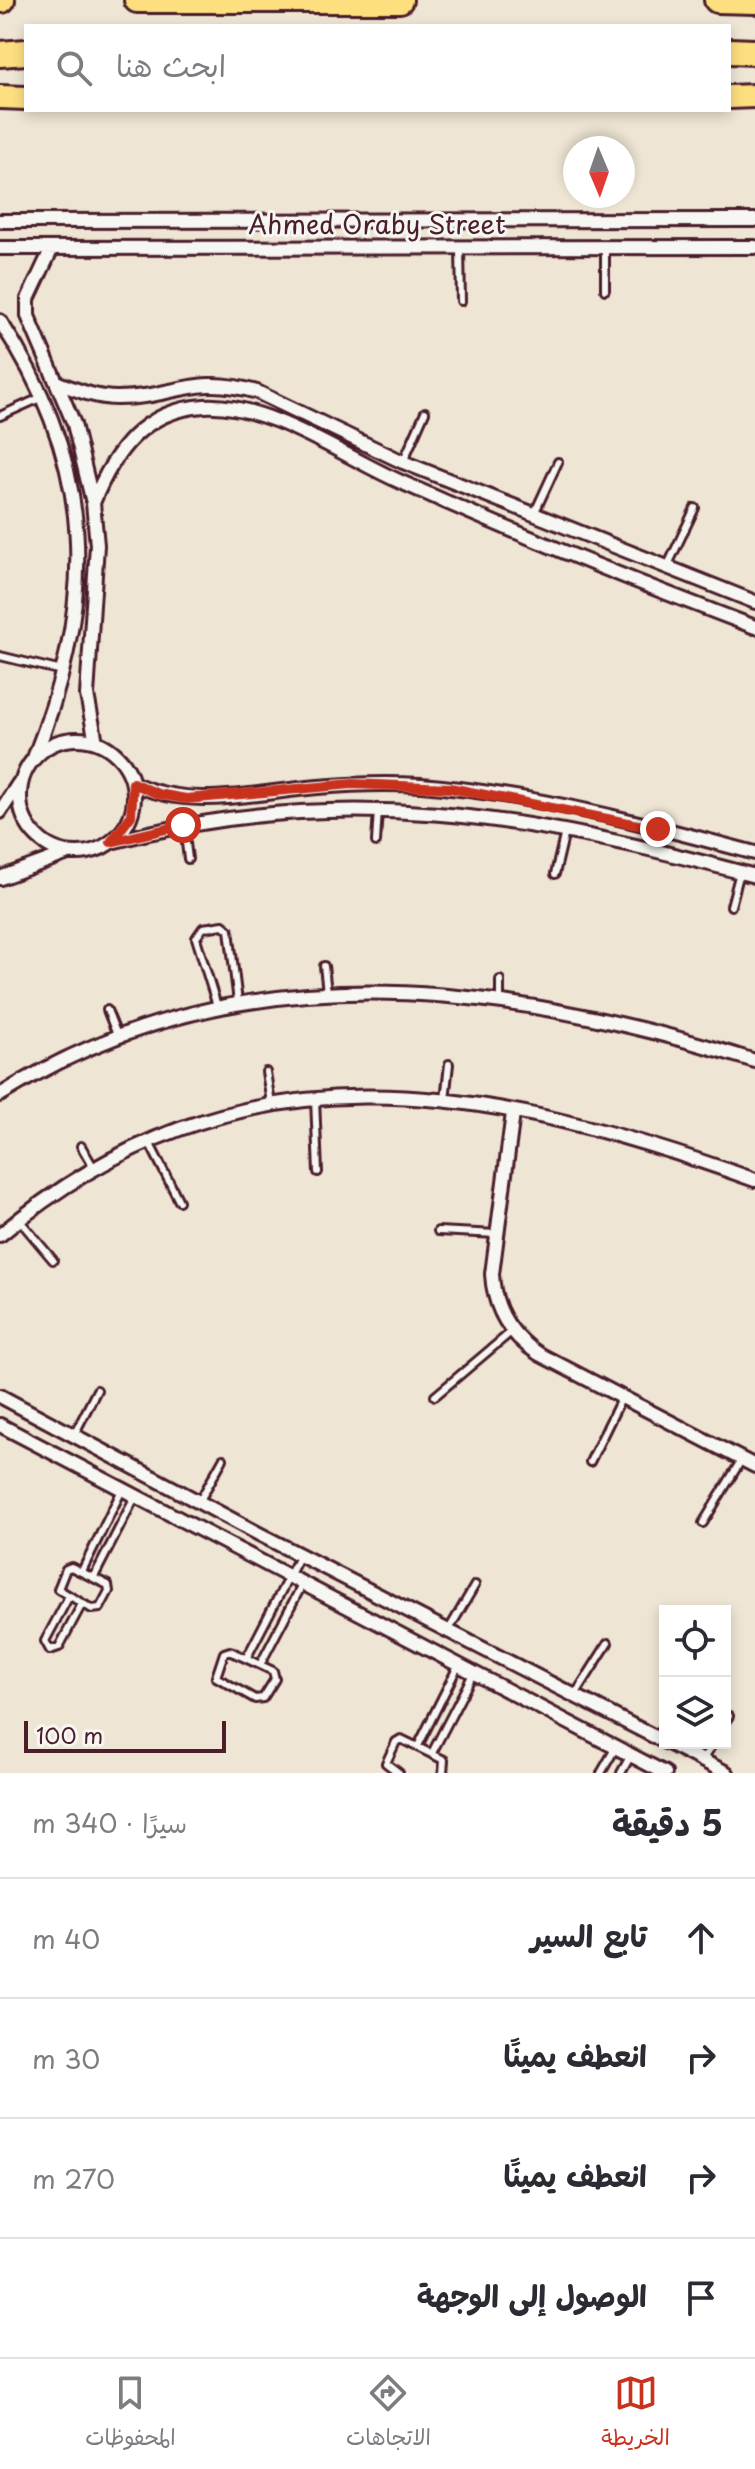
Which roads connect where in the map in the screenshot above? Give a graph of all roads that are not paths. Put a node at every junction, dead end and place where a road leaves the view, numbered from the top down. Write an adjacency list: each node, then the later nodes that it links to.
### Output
1 (137, 0): 2 (highway)
2 (400, 0)
3 (717, 0): 4 (highway)
4 (755, 1)
5 (731, 51): 7 (highway)
6 (24, 52): 8 (highway)
7 (755, 52)
8 (0, 54)
9 (755, 96): 11 (highway)
10 (0, 97): 12 (highway)
11 (731, 97)
12 (24, 98)
13 (677, 220): 14 (street); 15 (street); 18 (street)
14 (755, 220)
15 (0, 221)
16 (460, 246): 17 (street, Ahmed Oraby Street); 21 (street, Ahmed Oraby Street); 23 (lane)
17 (605, 246): 18 (street, Ahmed Oraby Street); 22 (lane)
18 (677, 247): 19 (street, Ahmed Oraby Street)
19 (755, 247)
20 (0, 248): 21 (street, Ahmed Oraby Street)
21 (52, 248): 25 (street)
22 (605, 290)
23 (461, 301)
24 (0, 321): 26 (street)
25 (58, 383): 29 (street); 31 (street)
26 (42, 397): 28 (lane); 38 (street)
27 (425, 412): 29 (lane)
28 (0, 416)
29 (403, 462): 33 (street)
30 (558, 462): 33 (lane)
31 (93, 503): 36 (street); 39 (street)
32 (695, 508): 34 (lane)
33 (534, 514): 34 (street)
34 (667, 567): 35 (street)
35 (755, 602)
36 (755, 627)
37 (0, 656): 38 (lane)
38 (65, 671): 40 (street)
39 (96, 742): 40 (street); 42 (street)
40 (34, 758): 41 (street)
41 (23, 777): 44 (street); 49 (street)
42 (133, 783): 47 (street); 50 (street)
43 (378, 809): 45 (street); 46 (street); 48 (lane)
44 (0, 812)
45 (183, 825): 47 (street); 51 (lane)
46 (565, 832): 52 (street); 53 (lane)
47 (111, 842): 49 (street)
48 (376, 842)
49 (68, 853): 55 (street)
50 (755, 853)
51 (188, 859)
52 (740, 872): 54 (street); 56 (lane)
53 (555, 874)
54 (755, 876)
55 (0, 878)
56 (731, 906)
57 (324, 966): 59 (lane)
58 (500, 980): 61 (lane)
59 (327, 992): 60 (street); 61 (street)
60 (238, 1002): 62 (street); 62 (lane)
61 (500, 1002): 65 (street)
62 (217, 1006): 64 (street)
63 (107, 1010): 64 (lane)
64 (117, 1035): 68 (street)
65 (755, 1061)
66 (449, 1064): 70 (lane)
67 (266, 1072): 71 (lane)
68 (0, 1095)
69 (314, 1098): 70 (street); 71 (street); 76 (lane)
70 (445, 1100): 72 (street)
71 (271, 1103): 73 (street)
72 (513, 1113): 77 (street); 81 (street)
73 (148, 1139): 75 (street); 78 (lane)
74 (81, 1146): 75 (lane)
75 (94, 1168): 79 (street)
76 (318, 1172)
77 (755, 1180)
78 (179, 1201)
79 (19, 1219): 82 (street); 83 (lane)
80 (438, 1231): 81 (lane)
81 (497, 1234): 84 (street)
82 (0, 1235)
83 (53, 1260)
84 (511, 1332): 87 (lane); 88 (street)
85 (97, 1390): 90 (lane)
86 (0, 1396): 90 (street)
87 (435, 1396)
88 (622, 1397): 92 (street); 93 (lane)
89 (0, 1425): 95 (street)
90 (74, 1435): 97 (street)
91 (223, 1459): 97 (lane)
92 (742, 1459): 94 (street); 98 (lane)
93 (590, 1462)
94 (755, 1466)
95 (122, 1490): 96 (street); 100 (lane)
96 (135, 1497): 101 (lane); 102 (street)
97 (199, 1502): 99 (street)
98 (703, 1523)
99 (300, 1555): 102 (lane); 107 (street)
100 (82, 1571): 101 (lane); 105 (lane)
101 (94, 1577): 106 (lane)
102 (287, 1578): 103 (street); 109 (lane)
103 (302, 1585): 110 (lane); 111 (street)
104 (475, 1585): 107 (lane)
105 (69, 1596): 106 (lane); 106 (lane)
106 (82, 1604)
107 (448, 1631): 113 (street)
108 (608, 1643): 113 (lane)
109 (247, 1657): 110 (lane); 110 (lane)
110 (260, 1665)
111 (458, 1666): 112 (street); 115 (lane)
112 (473, 1674): 116 (street); 119 (lane)
113 (575, 1695): 114 (street)
114 (659, 1738)
115 (418, 1746): 119 (lane); 122 (lane)
116 (616, 1747): 120 (street); 124 (lane)
117 (679, 1749): 121 (street)
118 (709, 1749): 121 (lane)
119 (432, 1753): 123 (lane)
120 (631, 1755): 125 (lane); 126 (street)
121 (702, 1761): 127 (street)
122 (399, 1773)
123 (443, 1773)
124 (601, 1773)
125 (621, 1773)
126 (665, 1773)
127 (727, 1773)

